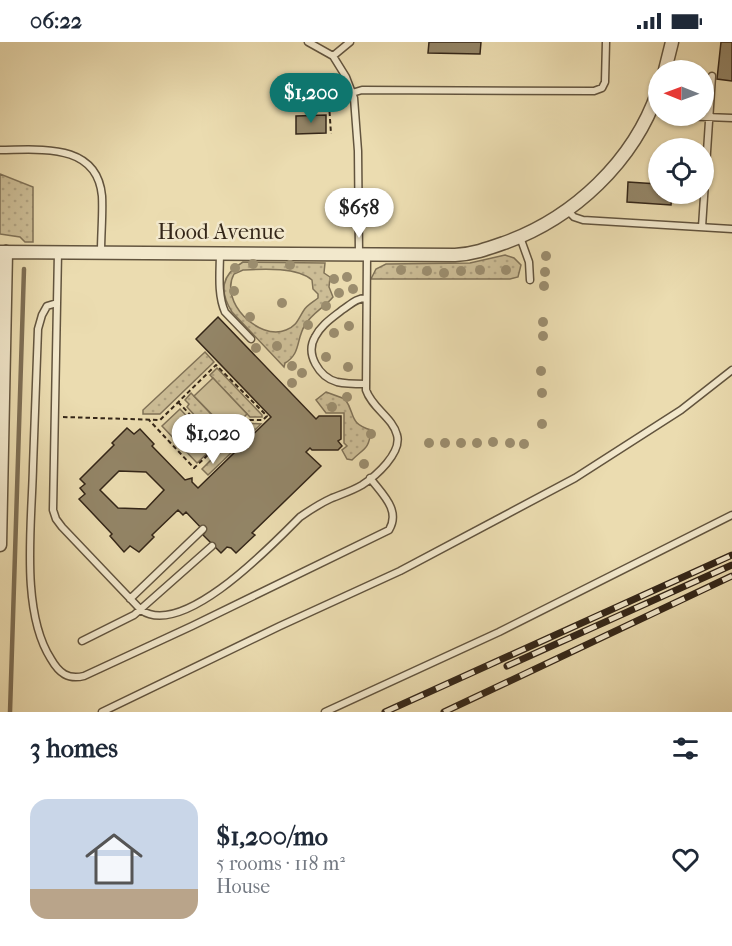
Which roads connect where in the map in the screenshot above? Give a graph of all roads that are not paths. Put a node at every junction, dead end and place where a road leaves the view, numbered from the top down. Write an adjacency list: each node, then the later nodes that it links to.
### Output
1 (308, 42): 5 (lane)
2 (350, 42): 5 (lane)
3 (606, 42): 7 (lane)
4 (672, 42): 6 (street)
5 (333, 56): 7 (lane)
6 (668, 60)
7 (352, 93): 21 (lane)
8 (714, 117): 9 (lane)
9 (732, 118)
10 (648, 119): 13 (street, Hood Avenue)
11 (708, 126): 14 (lane)
12 (0, 150): 19 (lane)
13 (567, 210): 14 (lane); 16 (street, Hood Avenue)
14 (702, 227): 15 (lane)
15 (732, 229)
16 (520, 237): 21 (street, Hood Avenue); 22 (lane)
17 (3, 252): 18 (street, Hood Avenue); 31 (street)
18 (58, 252): 19 (street, Hood Avenue); 24 (lane)
19 (101, 252): 20 (street, Hood Avenue)
20 (220, 252): 21 (street, Hood Avenue); 25 (lane)
21 (363, 254): 23 (lane)
22 (530, 280)
23 (366, 298): 27 (lane); 27 (lane)
24 (57, 303): 28 (lane); 33 (lane)
25 (251, 339)
26 (732, 370): 36 (lane)
27 (365, 384): 28 (lane)
28 (370, 478): 34 (lane)
29 (732, 515): 37 (lane)
30 (202, 529): 33 (lane)
31 (0, 545)
32 (212, 546): 34 (lane)
33 (130, 599): 34 (lane)
34 (141, 610): 35 (lane)
35 (82, 641)
36 (102, 712)
37 (325, 712)

